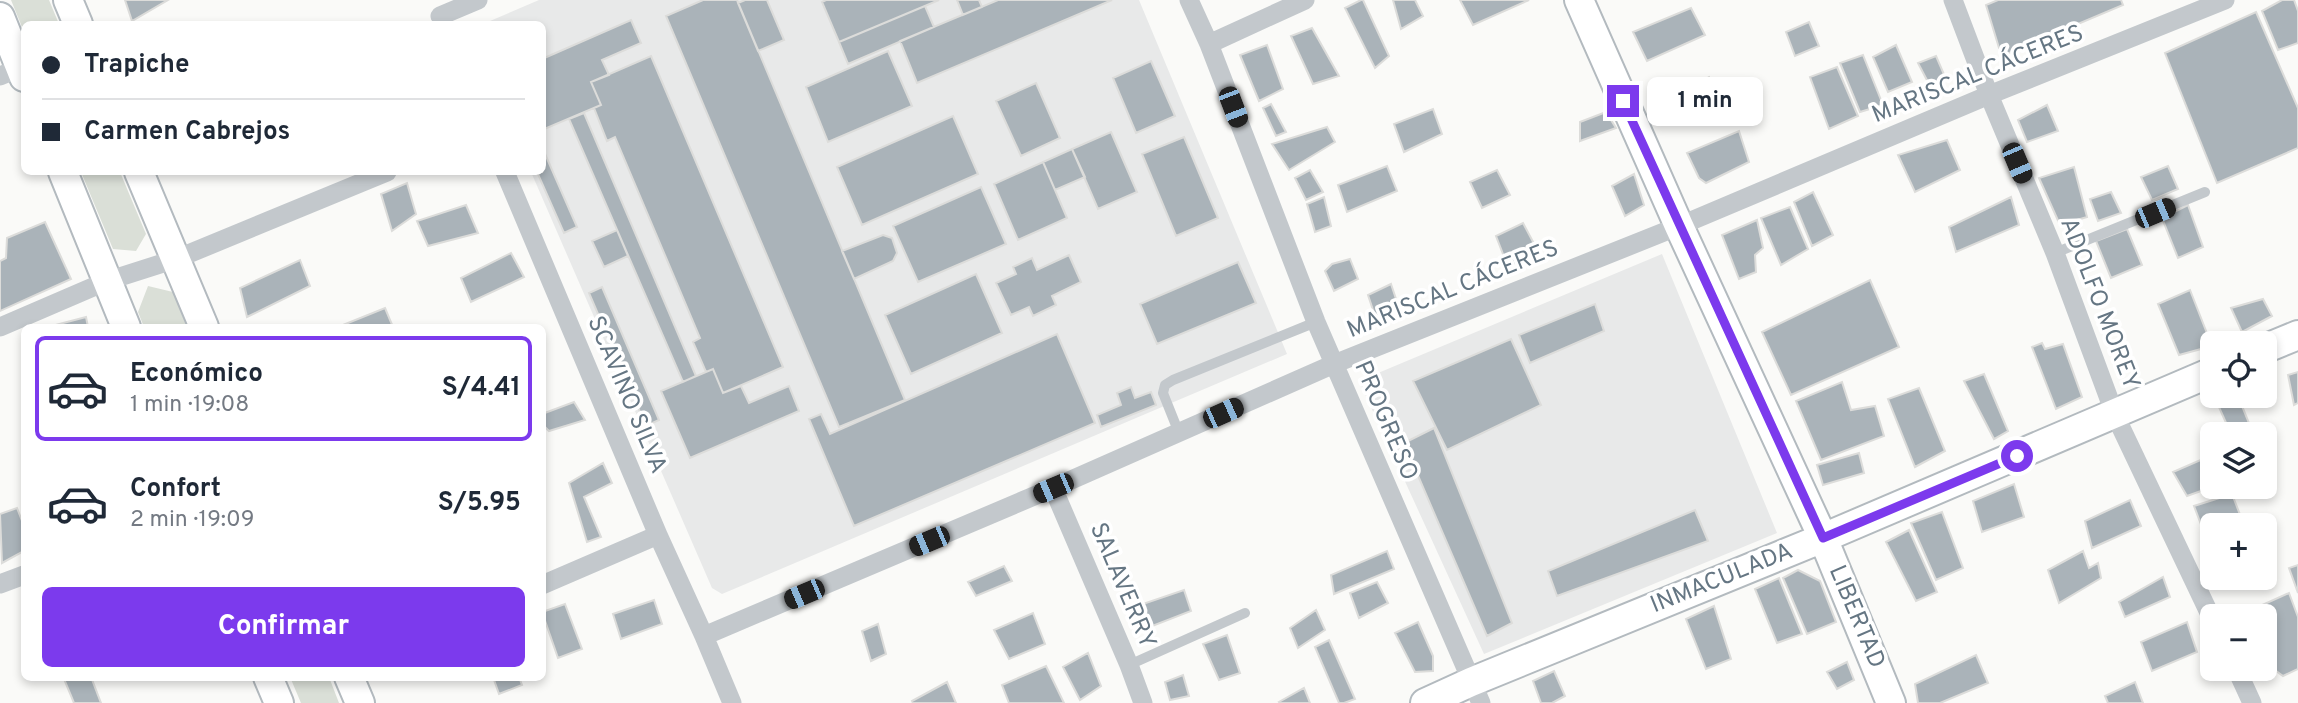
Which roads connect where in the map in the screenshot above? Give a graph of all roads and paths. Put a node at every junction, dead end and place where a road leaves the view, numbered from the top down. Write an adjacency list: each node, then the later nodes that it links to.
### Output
1 (68, 0): 10 (street)
2 (478, 0): 8 (street)
3 (1189, 0): 11 (street, PROGRESO)
4 (1305, 0): 11 (street)
5 (1579, 0): 19 (street, LIBERTAD)
6 (1954, 0): 13 (street, ADOLFO MOREY)
7 (2225, 0): 13 (street, MARISCAL CÁCERES)
8 (439, 14)
9 (0, 17): 12 (street)
10 (77, 21)
11 (1209, 44): 23 (street, PROGRESO)
12 (17, 72)
13 (1989, 95): 19 (street, MARISCAL CÁCERES); 20 (street, ADOLFO MOREY)
14 (64, 175): 22 (street)
15 (140, 175): 21 (street)
16 (380, 175): 21 (street)
17 (506, 175): 34 (street, SCAVINO SILVA)
18 (2205, 192): 20 (lane)
19 (1679, 226): 29 (street, MARISCAL CÁCERES); 35 (street, LIBERTAD)
20 (2055, 253): 31 (street, ADOLFO MOREY)
21 (176, 259): 22 (street); 25 (street)
22 (107, 281): 24 (street); 26 (street)
23 (1316, 322): 29 (street, PROGRESO); 32 (lane)
24 (125, 324)
25 (203, 324)
26 (0, 327)
27 (2298, 335): 28 (street)
28 (2277, 344)
29 (1334, 364): 32 (street, MARISCAL CÁCERES); 46 (street, PROGRESO)
30 (2200, 377): 31 (street, INMACULADA)
31 (2115, 415): 35 (street, INMACULADA); 39 (street, ADOLFO MOREY)
32 (1179, 433): 33 (street, MARISCAL CÁCERES)
33 (1053, 488): 41 (street, MARISCAL CÁCERES); 42 (street, SALAVERRY)
34 (658, 535): 37 (street); 41 (street, SCAVINO SILVA)
35 (1823, 538): 46 (street, INMACULADA); 52 (street, LIBERTAD)
36 (21, 576): 38 (street)
37 (546, 583)
38 (0, 584)
39 (2205, 604)
40 (1245, 613): 42 (lane)
41 (704, 636): 49 (street, SCAVINO SILVA)
42 (1129, 665): 50 (street, SALAVERRY)
43 (270, 681): 47 (street)
44 (351, 681): 48 (street)
45 (2241, 681): 53 (street)
46 (1476, 692): 51 (street, INMACULADA)
47 (279, 703)
48 (360, 703)
49 (732, 703)
50 (1143, 703)
51 (1424, 703)
52 (1891, 703)
53 (2252, 703)

